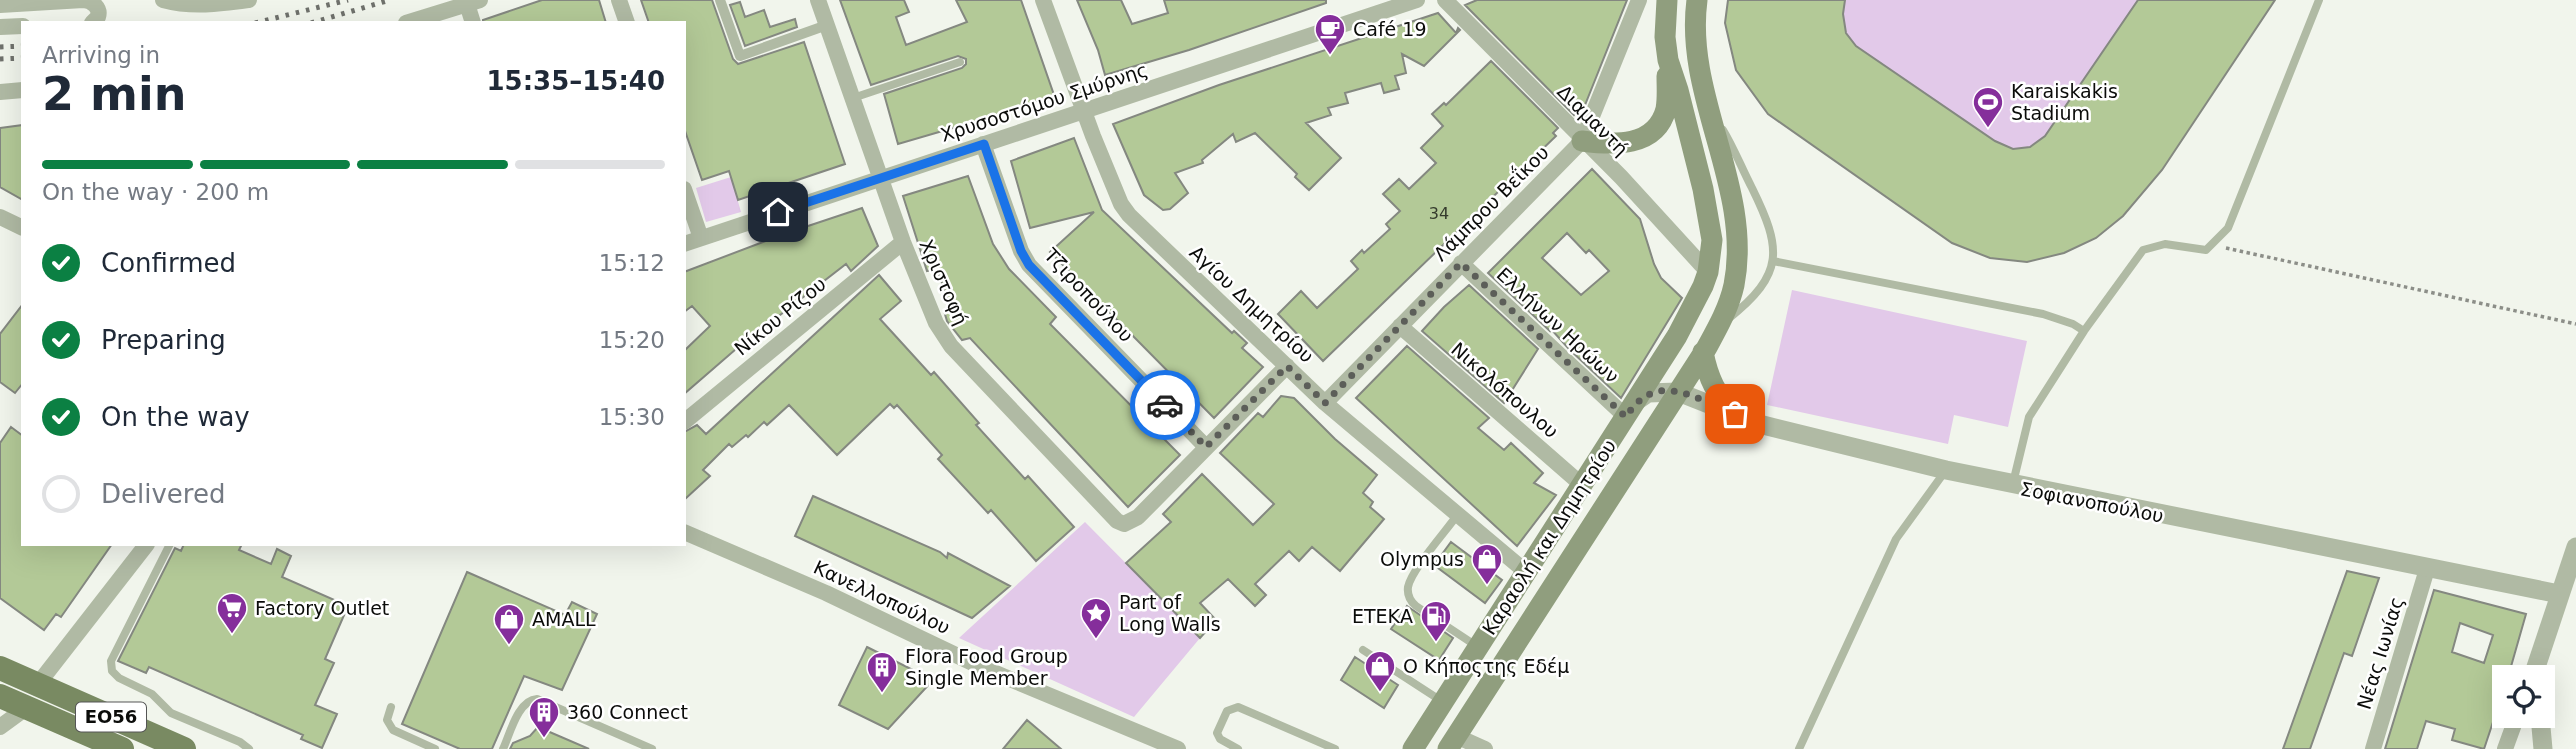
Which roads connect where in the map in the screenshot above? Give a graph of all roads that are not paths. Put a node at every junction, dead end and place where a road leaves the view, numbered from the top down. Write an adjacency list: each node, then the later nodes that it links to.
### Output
1 (83, 0): 15 (street); 16 (street)
2 (163, 0): 3 (street)
3 (249, 0)
4 (619, 0): 19 (street)
5 (720, 0): 20 (street)
6 (818, 0): 20 (street, Χριστοφή)
7 (1042, 0): 29 (street, Αγίου Δημητρίου)
8 (1417, 0): 29 (street, Χρυσοστόμου Σμύρνης)
9 (1446, 0): 30 (street, Διαμαντή)
10 (1639, 0): 30 (street, Λάμπρου Βεΐκου)
11 (1667, 0): 23 (main road, Καραολή και Δημητρίου)
12 (1697, 0): 28 (main road, Καραολή και Δημητρίου)
13 (2319, 0): 44 (lane)
14 (473, 2): 17 (street); 18 (street)
15 (0, 5)
16 (94, 21)
17 (412, 21)
18 (473, 21)
19 (625, 21)
20 (827, 25): 27 (street, Χριστοφή)
21 (21, 26): 22 (street)
22 (0, 27)
23 (1668, 60): 30 (main road); 41 (main road, Καραολή και Δημητρίου)
24 (960, 62): 27 (lane)
25 (21, 90): 26 (street)
26 (0, 92)
27 (853, 98): 32 (street, Χριστοφή)
28 (1707, 103): 39 (lane); 43 (main road, Καραολή και Δημητρίου)
29 (1084, 111): 31 (street, Χρυσοστόμου Σμύρνης); 46 (street, Αγίου Δημητρίου)
30 (1582, 141): 40 (street, Λάμπρου Βεΐκου); 41 (street, Διαμαντή)
31 (984, 144): 32 (street, Χρυσοστόμου Σμύρνης); 52 (street, Τζιροπούλου)
32 (881, 178): 36 (street, Χρυσοστόμου Σμύρνης); 37 (street, Χριστοφή)
33 (686, 195): 36 (street)
34 (0, 217): 35 (street)
35 (21, 227)
36 (701, 238): 38 (street, Χρυσοστόμου Σμύρνης)
37 (903, 242): 51 (street, Νίκου Ρίζου); 52 (street, Χριστοφή)
38 (686, 243)
39 (1773, 261): 43 (lane); 44 (lane)
40 (1461, 263): 42 (street, Λάμπρου Βεΐκου); 49 (street, Ελλήνων Ηρώων)
41 (1708, 272): 49 (main road, Καραολή και Δημητρίου)
42 (1400, 326): 48 (street, Λάμπρου Βεΐκου); 54 (street, Νικολόπουλου)
43 (1717, 328): 45 (main road, Καραολή και Δημητρίου)
44 (2084, 331): 55 (lane)
45 (1703, 352): 47 (main road, Καραολή και Δημητρίου); 50 (main road)
46 (1287, 366): 48 (street, Αγίου Δημητρίου); 52 (street)
47 (1678, 392): 49 (street, Σοφιανοπούλου); 50 (street, Σοφιανοπούλου); 76 (main road, Καραολή και Δημητρίου)
48 (1325, 403): 56 (street, Αγίου Δημητρίου)
49 (1630, 409): 54 (main road, Καραολή και Δημητρίου)
50 (1735, 414): 53 (street, Σοφιανοπούλου)
51 (686, 420)
52 (1206, 447)
53 (1946, 470): 55 (street, Σοφιανοπούλου); 88 (lane)
54 (1582, 485): 62 (main road, Καραολή και Δημητρίου)
55 (2012, 485): 61 (street, Σοφιανοπούλου)
56 (1458, 514): 62 (street, Αγίου Δημητρίου); 64 (lane)
57 (686, 533): 83 (street, Κανελλοπούλου)
58 (145, 546): 68 (street)
59 (169, 546): 79 (lane)
60 (2576, 547): 63 (street)
61 (2427, 569): 63 (street, Σοφιανοπούλου); 89 (street, Νέας Ιωνίας)
62 (1526, 572): 64 (main road, Καραολή και Δημητρίου)
63 (2559, 594): 66 (street)
64 (1478, 647): 70 (main road, Καραολή και Δημητρίου)
65 (1363, 650): 70 (lane)
66 (2538, 665)
67 (0, 668): 68 (main road, ΕΟ56)
68 (38, 684): 78 (main road, ΕΟ56)
69 (0, 696): 72 (main road, ΕΟ56)
70 (1443, 702): 86 (main road, Καραολή και Δημητρίου)
71 (391, 707): 80 (lane)
72 (26, 708): 73 (street); 77 (main road, ΕΟ56)
73 (0, 727)
74 (2513, 728): 90 (street)
75 (2541, 728): 91 (street)
76 (1452, 743): 87 (street)
77 (122, 749)
78 (184, 749)
79 (249, 749)
80 (435, 749)
81 (503, 749): 82 (lane)
82 (652, 749)
83 (1178, 749)
84 (1238, 749): 85 (lane)
85 (1335, 749)
86 (1413, 749)
87 (1485, 749)
88 (1799, 749)
89 (2373, 749)
90 (2505, 749)
91 (2543, 749)

